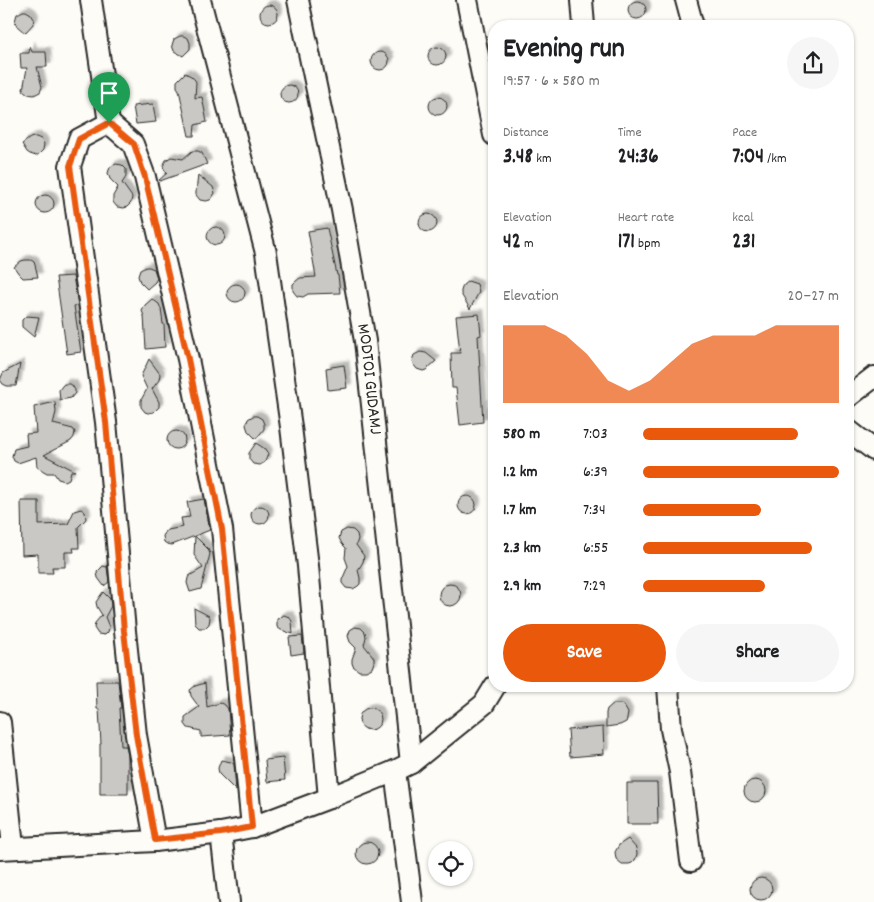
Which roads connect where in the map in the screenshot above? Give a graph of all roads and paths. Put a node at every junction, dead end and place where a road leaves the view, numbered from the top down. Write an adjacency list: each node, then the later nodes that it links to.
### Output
1 (91, 0): 10 (street)
2 (200, 0): 19 (street)
3 (298, 0): 18 (street, MODTOI GUDAMJ)
4 (467, 0): 9 (street)
5 (582, 0): 7 (street)
6 (686, 0): 8 (street)
7 (584, 20)
8 (691, 20)
9 (488, 105)
10 (109, 123): 20 (street); 22 (street)
11 (874, 377): 12 (street)
12 (854, 392)
13 (854, 435): 14 (street)
14 (874, 450)
15 (491, 692): 18 (street)
16 (668, 692): 24 (street)
17 (0, 722): 23 (street)
18 (403, 767): 19 (street); 26 (street, MODTOI GUDAMJ)
19 (329, 798): 20 (street)
20 (252, 827): 21 (street)
21 (221, 833): 22 (street); 25 (street)
22 (155, 840): 23 (street)
23 (6, 848)
24 (691, 861)
25 (229, 902)
26 (412, 902)

